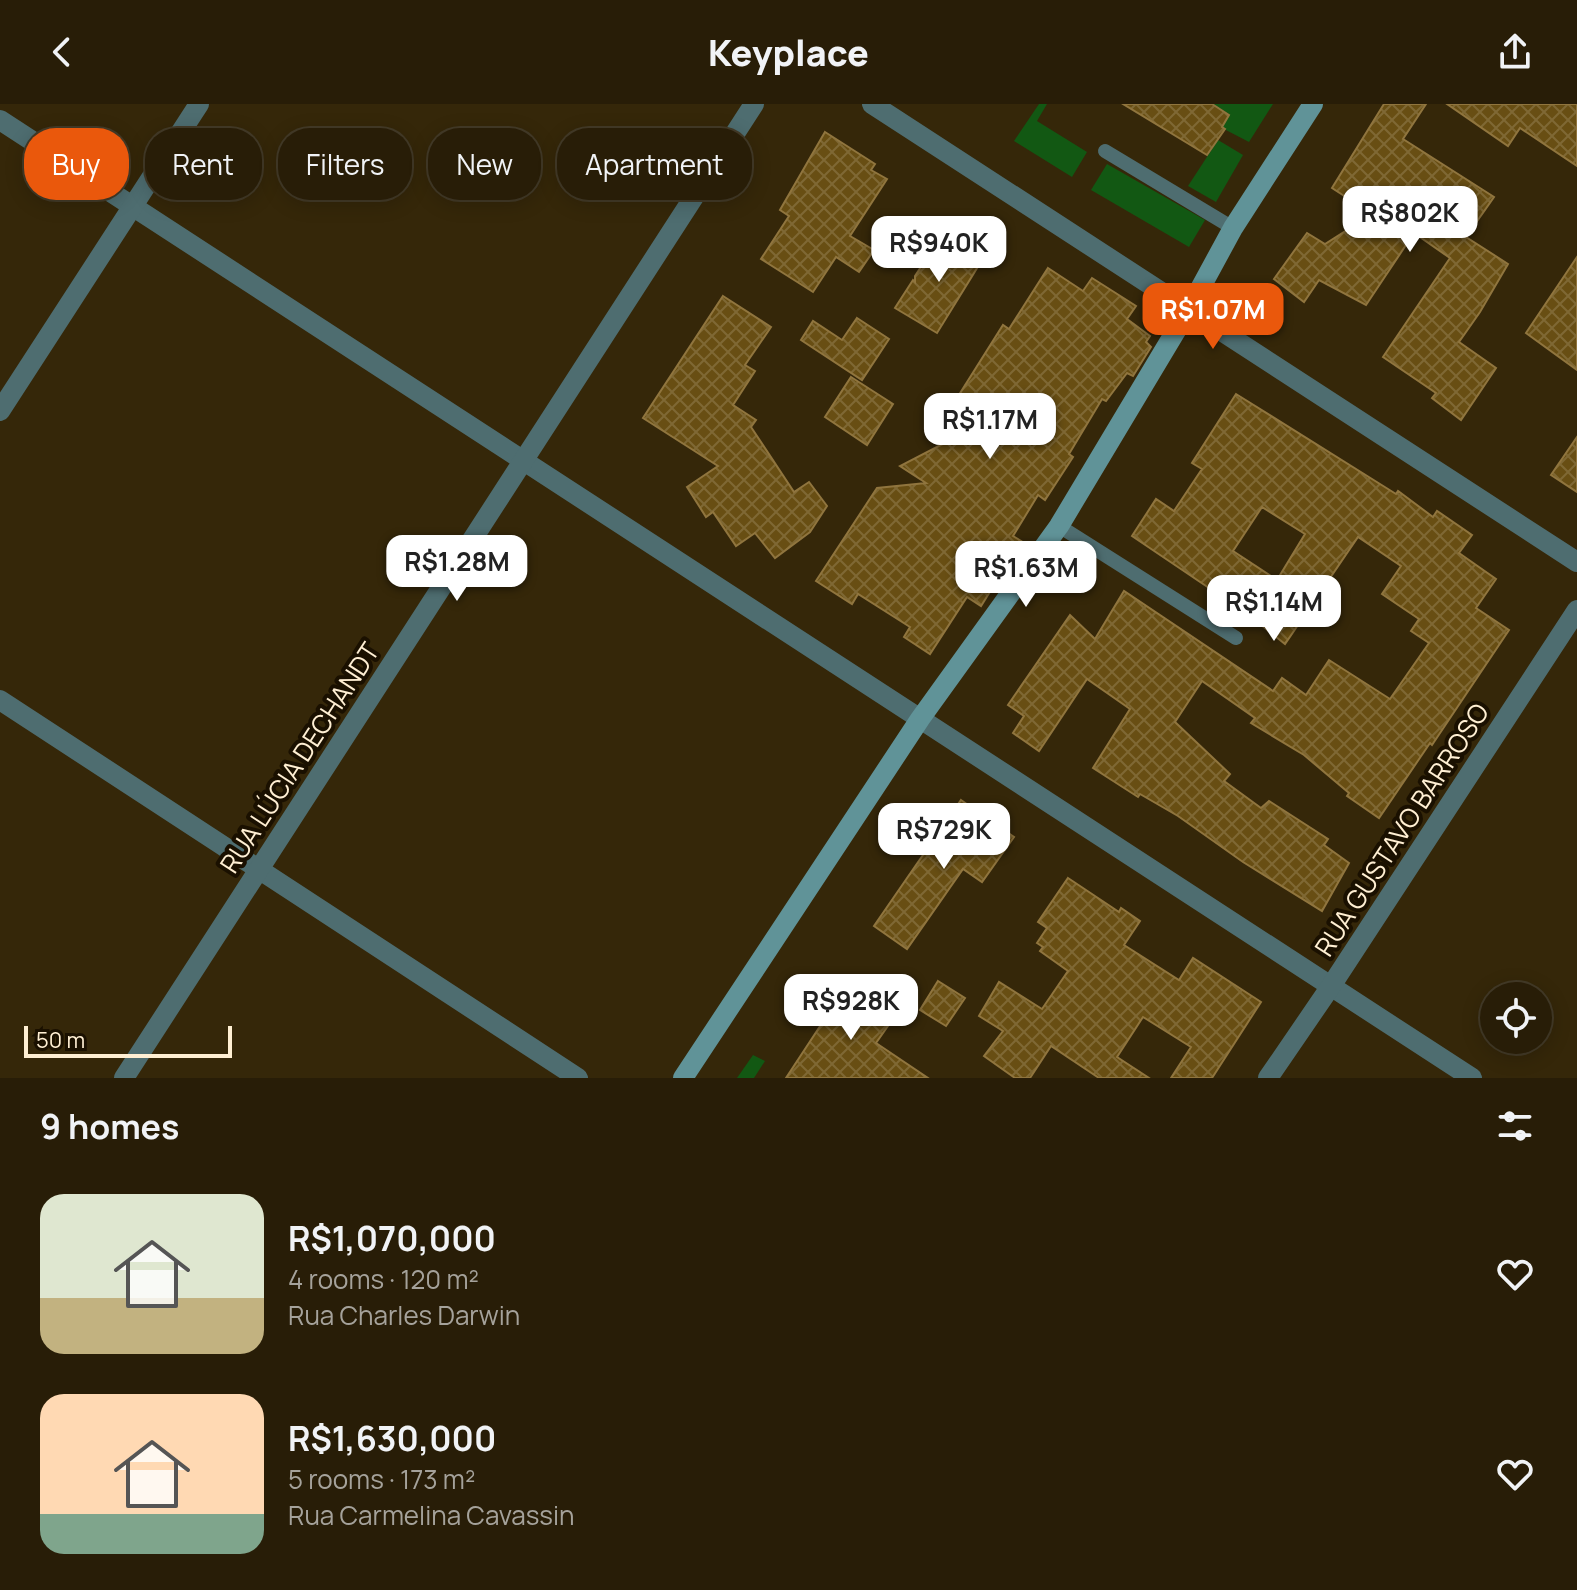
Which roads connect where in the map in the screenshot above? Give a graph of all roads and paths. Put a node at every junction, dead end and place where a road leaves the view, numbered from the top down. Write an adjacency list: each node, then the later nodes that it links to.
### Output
1 (199, 104): 7 (street)
2 (754, 104): 11 (street, RUA LÚCIA DECHANDT)
3 (872, 104): 9 (street)
4 (1313, 104): 8 (main road)
5 (0, 120): 7 (street)
6 (1105, 151): 8 (lane)
7 (133, 207): 10 (street); 11 (street)
8 (1233, 228): 9 (main road)
9 (1189, 309): 12 (main road); 13 (street)
10 (0, 411)
11 (523, 461): 17 (street); 18 (street, RUA LÚCIA DECHANDT)
12 (1059, 526): 15 (lane); 17 (main road)
13 (1577, 562)
14 (1577, 610): 19 (street, RUA GUSTAVO BARROSO)
15 (1236, 638)
16 (0, 700): 18 (street)
17 (920, 719): 19 (street); 22 (main road)
18 (259, 869): 20 (street, RUA LÚCIA DECHANDT); 21 (street)
19 (1331, 986): 23 (street, RUA GUSTAVO BARROSO); 24 (street)
20 (124, 1078)
21 (578, 1078)
22 (683, 1078)
23 (1268, 1078)
24 (1472, 1078)

